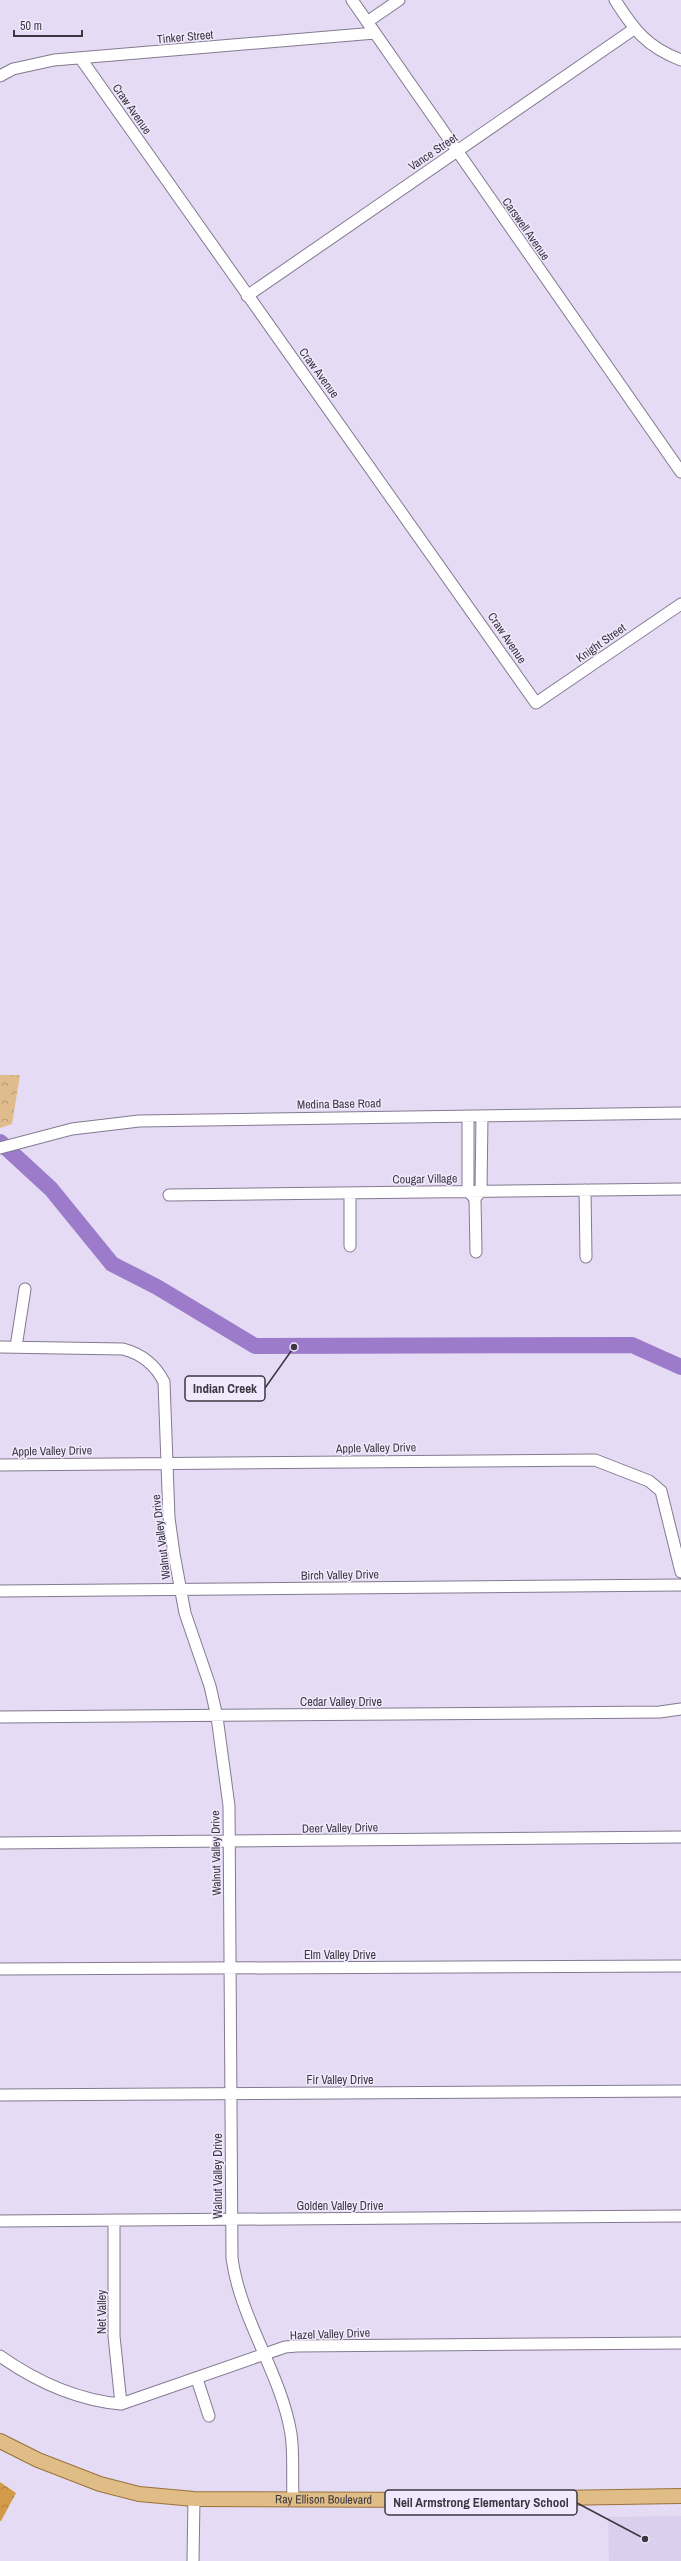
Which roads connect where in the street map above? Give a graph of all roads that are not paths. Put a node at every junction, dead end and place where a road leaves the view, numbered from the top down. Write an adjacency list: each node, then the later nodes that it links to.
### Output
1 (352, 0): 4 (street, Carswell Avenue)
2 (399, 0): 4 (street)
3 (615, 0): 5 (street)
4 (367, 22): 6 (street, Carswell Avenue)
5 (634, 30): 8 (street); 10 (street, Vance Street)
6 (375, 33): 7 (street, Tinker Street); 10 (street, Carswell Avenue)
7 (81, 59): 9 (street, Tinker Street); 11 (street, Craw Avenue)
8 (681, 60)
9 (0, 76)
10 (456, 152): 11 (street, Vance Street); 12 (street, Carswell Avenue)
11 (247, 296): 14 (street, Craw Avenue)
12 (681, 472)
13 (681, 604): 14 (street, Knight Street)
14 (536, 703)
15 (681, 1113): 17 (street, Medina Base Road)
16 (468, 1116): 17 (street, Medina Base Road); 18 (street, Medina Base Road); 22 (street)
17 (482, 1116): 22 (street)
18 (0, 1148)
19 (681, 1189): 20 (street, Cougar Village)
20 (585, 1190): 22 (street, Cougar Village); 26 (street)
21 (350, 1193): 22 (street, Cougar Village); 23 (street, Cougar Village); 24 (street)
22 (475, 1194): 25 (street)
23 (169, 1195)
24 (350, 1246)
25 (476, 1252)
26 (586, 1257)
27 (25, 1289): 29 (street)
28 (0, 1347): 29 (street, Walnut Valley Drive)
29 (16, 1347): 30 (street, Walnut Valley Drive)
30 (167, 1463): 31 (street, Apple Valley Drive); 32 (street, Apple Valley Drive); 34 (street, Walnut Valley Drive)
31 (0, 1465)
32 (681, 1572)
33 (681, 1585): 34 (street, Birch Valley Drive)
34 (180, 1590): 35 (street, Birch Valley Drive); 37 (street, Walnut Valley Drive)
35 (0, 1591)
36 (681, 1709): 37 (street, Cedar Valley Drive)
37 (217, 1716): 38 (street, Cedar Valley Drive); 40 (street, Walnut Valley Drive)
38 (0, 1717)
39 (681, 1837): 40 (street, Deer Valley Drive)
40 (229, 1842): 41 (street, Deer Valley Drive); 44 (street, Walnut Valley Drive)
41 (0, 1843)
42 (681, 1966): 44 (street, Elm Valley Drive)
43 (0, 1969): 44 (street, Elm Valley Drive)
44 (230, 1969): 46 (street, Walnut Valley Drive)
45 (681, 2091): 46 (street, Fir Valley Drive)
46 (231, 2094): 47 (street, Fir Valley Drive); 50 (street, Walnut Valley Drive)
47 (0, 2095)
48 (681, 2216): 50 (street, Golden Valley Drive)
49 (114, 2220): 50 (street, Golden Valley Drive); 51 (street, Golden Valley Drive); 56 (street, Net Valley)
50 (232, 2220): 53 (street, Walnut Valley Drive)
51 (0, 2221)
52 (681, 2343): 53 (street, Hazel Valley Drive)
53 (264, 2354): 55 (street, Hazel Valley Drive); 60 (street, Walnut Valley Drive)
54 (0, 2356): 56 (street, Hazel Valley Drive)
55 (197, 2379): 56 (street, Hazel Valley Drive); 57 (street)
56 (121, 2404)
57 (209, 2416)
58 (0, 2441): 61 (main road, Ray Ellison Boulevard)
59 (681, 2496): 60 (main road, Ray Ellison Boulevard)
60 (293, 2498): 61 (main road, Ray Ellison Boulevard)
61 (194, 2499): 62 (street)
62 (193, 2561)

